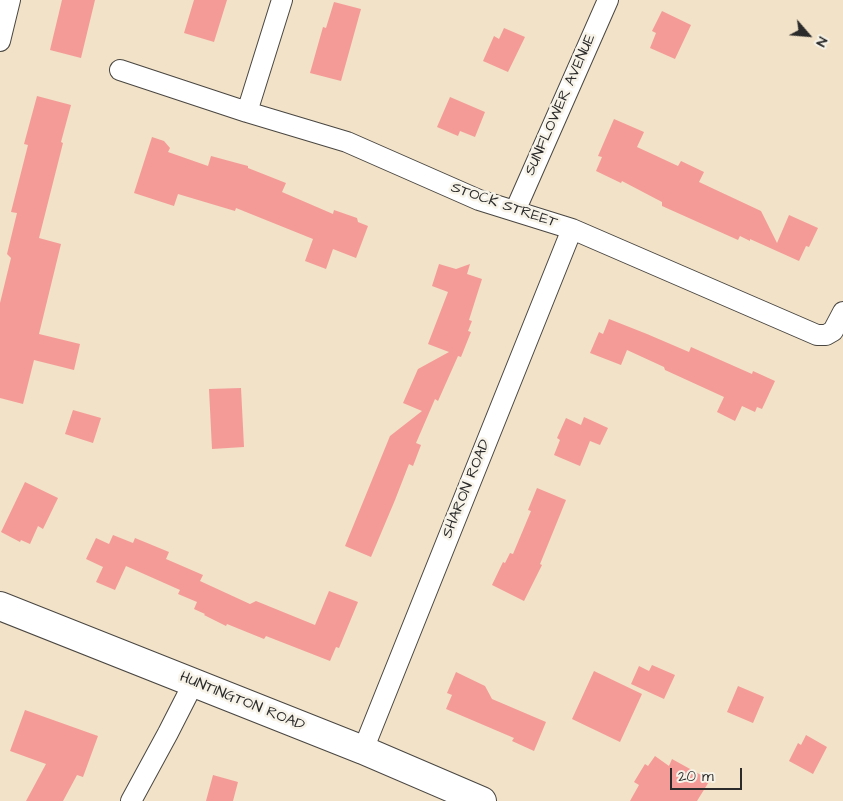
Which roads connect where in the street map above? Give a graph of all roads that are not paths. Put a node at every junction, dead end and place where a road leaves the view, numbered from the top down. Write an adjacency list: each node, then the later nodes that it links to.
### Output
1 (10, 0): 4 (street)
2 (282, 0): 6 (street)
3 (608, 0): 7 (street, SUNFLOWER AVENUE)
4 (0, 42)
5 (120, 70): 6 (street, STOCK STREET)
6 (247, 112): 7 (street, STOCK STREET)
7 (515, 211): 8 (street, STOCK STREET)
8 (572, 229): 9 (street, STOCK STREET); 12 (street, SHARON ROAD)
9 (843, 312)
10 (0, 606): 11 (main road, HUNTINGTON ROAD)
11 (194, 682): 12 (main road, HUNTINGTON ROAD); 13 (street)
12 (363, 750): 14 (main road, HUNTINGTON ROAD)
13 (131, 801)
14 (482, 801)

